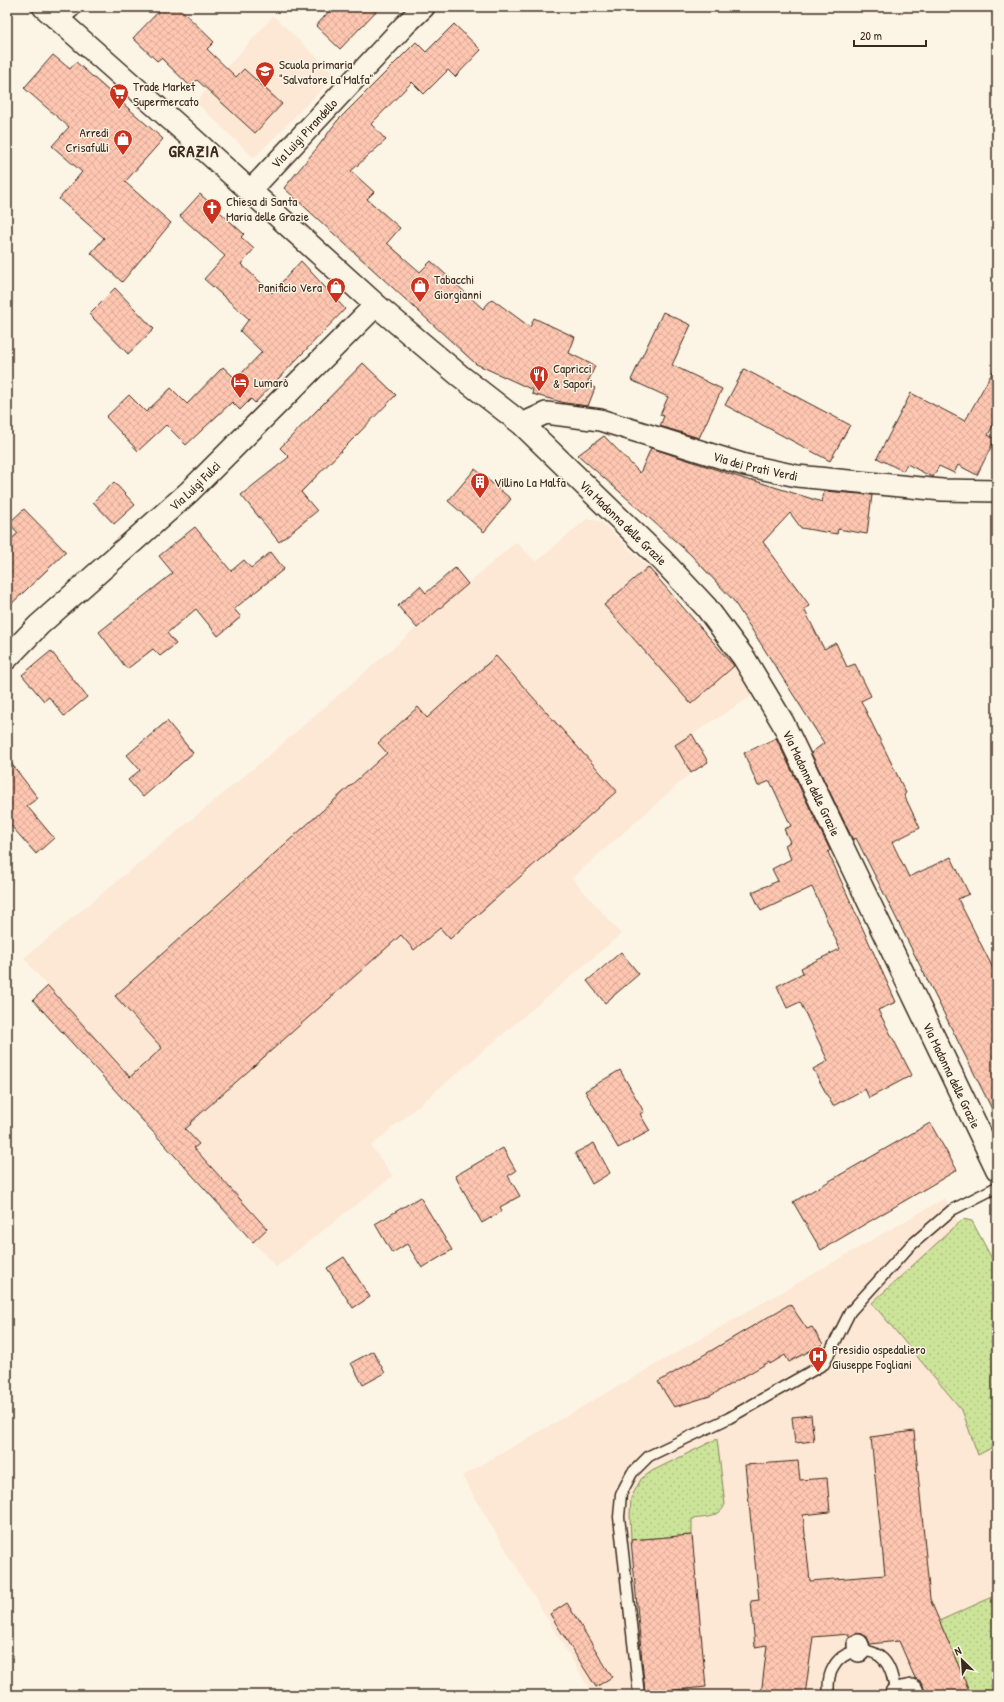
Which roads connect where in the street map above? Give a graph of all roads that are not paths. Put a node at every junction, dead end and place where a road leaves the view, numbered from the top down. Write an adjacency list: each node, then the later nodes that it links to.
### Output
1 (424, 7): 3 (street, Via Luigi Pirandello)
2 (57, 11): 3 (main road, Via Madonna delle Grazie)
3 (250, 191): 4 (main road, Via Madonna delle Grazie)
4 (376, 305): 5 (main road, Via Madonna delle Grazie); 7 (main road, Via Luigi Fulci)
5 (522, 424): 6 (street, Via dei Prati Verdi); 8 (main road, Via Madonna delle Grazie)
6 (997, 491)
7 (7, 658)
8 (997, 1169)
9 (997, 1187): 11 (lane)
10 (905, 1694): 12 (lane)
11 (638, 1695)
12 (829, 1695)

